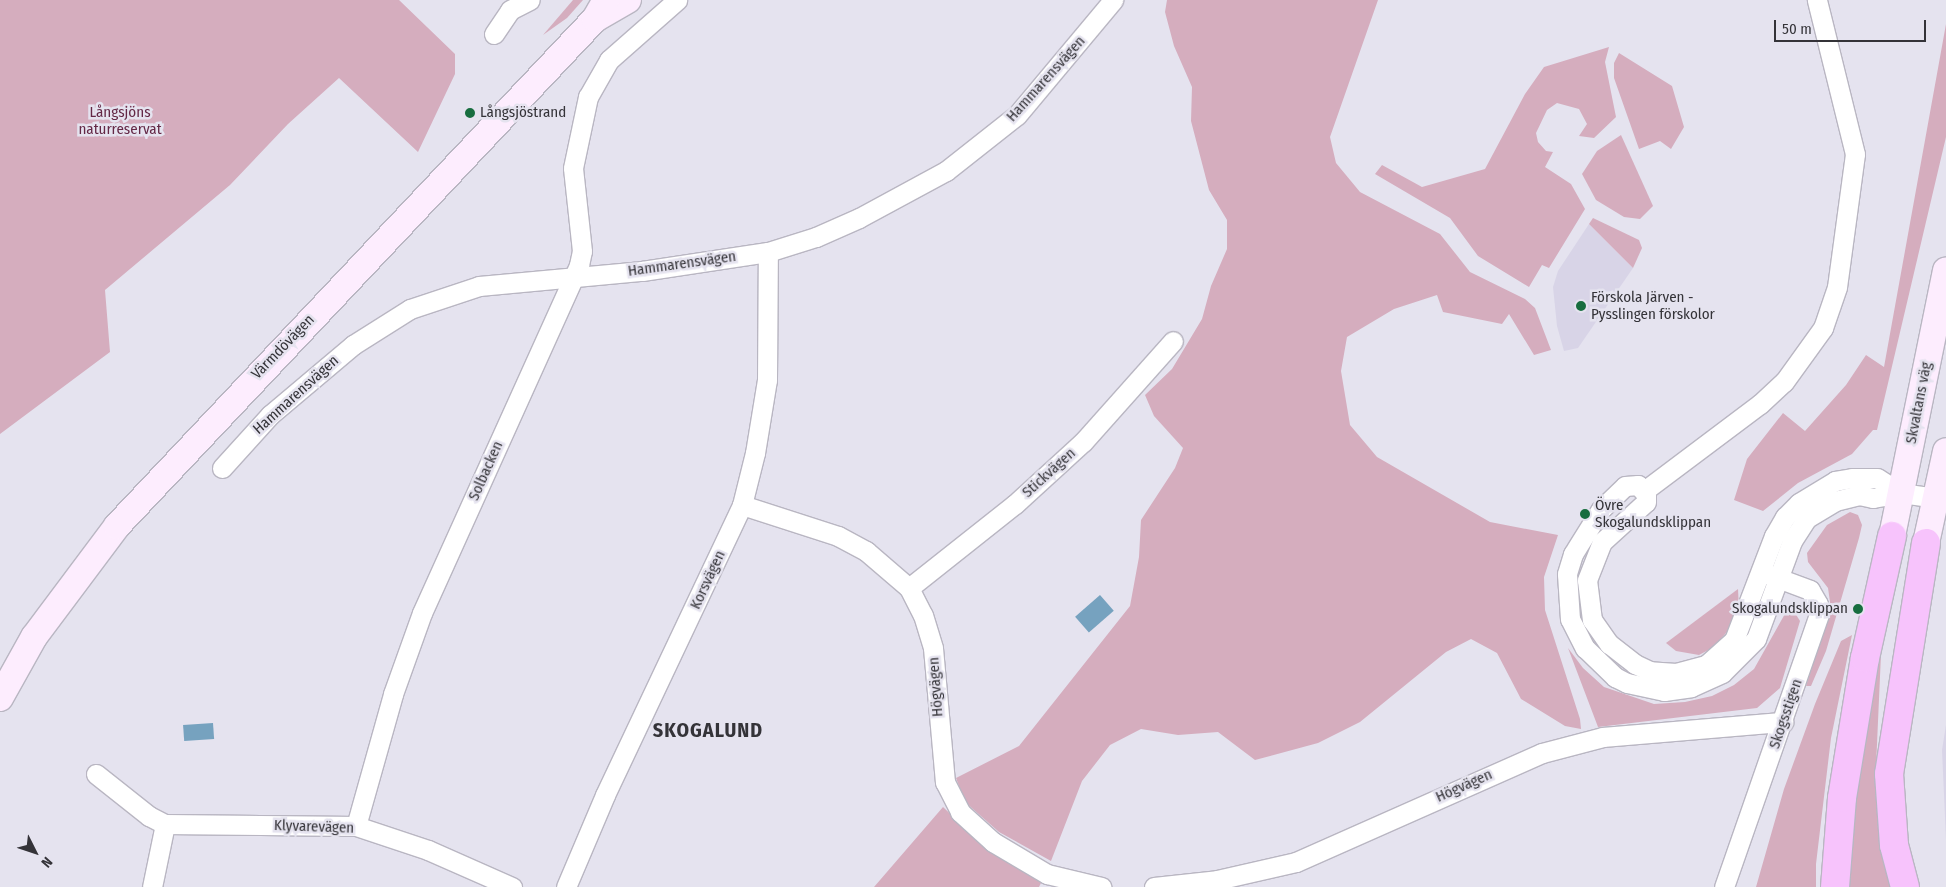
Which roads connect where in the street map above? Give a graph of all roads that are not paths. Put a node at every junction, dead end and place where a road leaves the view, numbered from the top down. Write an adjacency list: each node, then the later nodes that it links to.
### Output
1 (530, 0): 7 (street)
2 (628, 0): 6 (main road, Värmdövägen)
3 (677, 0): 10 (street, Solbacken)
4 (1113, 0): 8 (street, Hammarensvägen)
5 (1817, 0): 14 (street)
6 (601, 10): 23 (main road, Värmdövägen)
7 (494, 34)
8 (768, 252): 10 (street, Hammarensvägen); 17 (street, Korsvägen)
9 (1946, 270): 15 (main road, Skvaltans väg)
10 (575, 275): 13 (street, Hammarensvägen); 27 (street, Solbacken)
11 (1173, 341): 22 (street, Stickvägen)
12 (1946, 451): 16 (main road)
13 (222, 468)
14 (1644, 491): 20 (street); 21 (street)
15 (1901, 493): 16 (street); 18 (main road, Skvaltans väg); 20 (street); 21 (street)
16 (1936, 498): 19 (main road)
17 (742, 505): 22 (street, Högvägen); 30 (street, Korsvägen)
18 (1892, 536): 34 (highway)
19 (1926, 543): 35 (highway)
20 (1761, 572): 21 (street, Skogsstigen)
21 (1779, 578): 24 (street, Skogsstigen)
22 (909, 588): 31 (street, Högvägen)
23 (0, 698)
24 (1783, 722): 32 (street, Högvägen); 33 (street, Skogsstigen)
25 (96, 774): 26 (street)
26 (165, 824): 27 (street, Klyvarevägen); 28 (street)
27 (356, 826): 29 (street, Klyvarevägen)
28 (152, 887)
29 (512, 887)
30 (566, 887)
31 (1101, 887)
32 (1154, 887)
33 (1724, 887)
34 (1835, 887)
35 (1904, 887)

